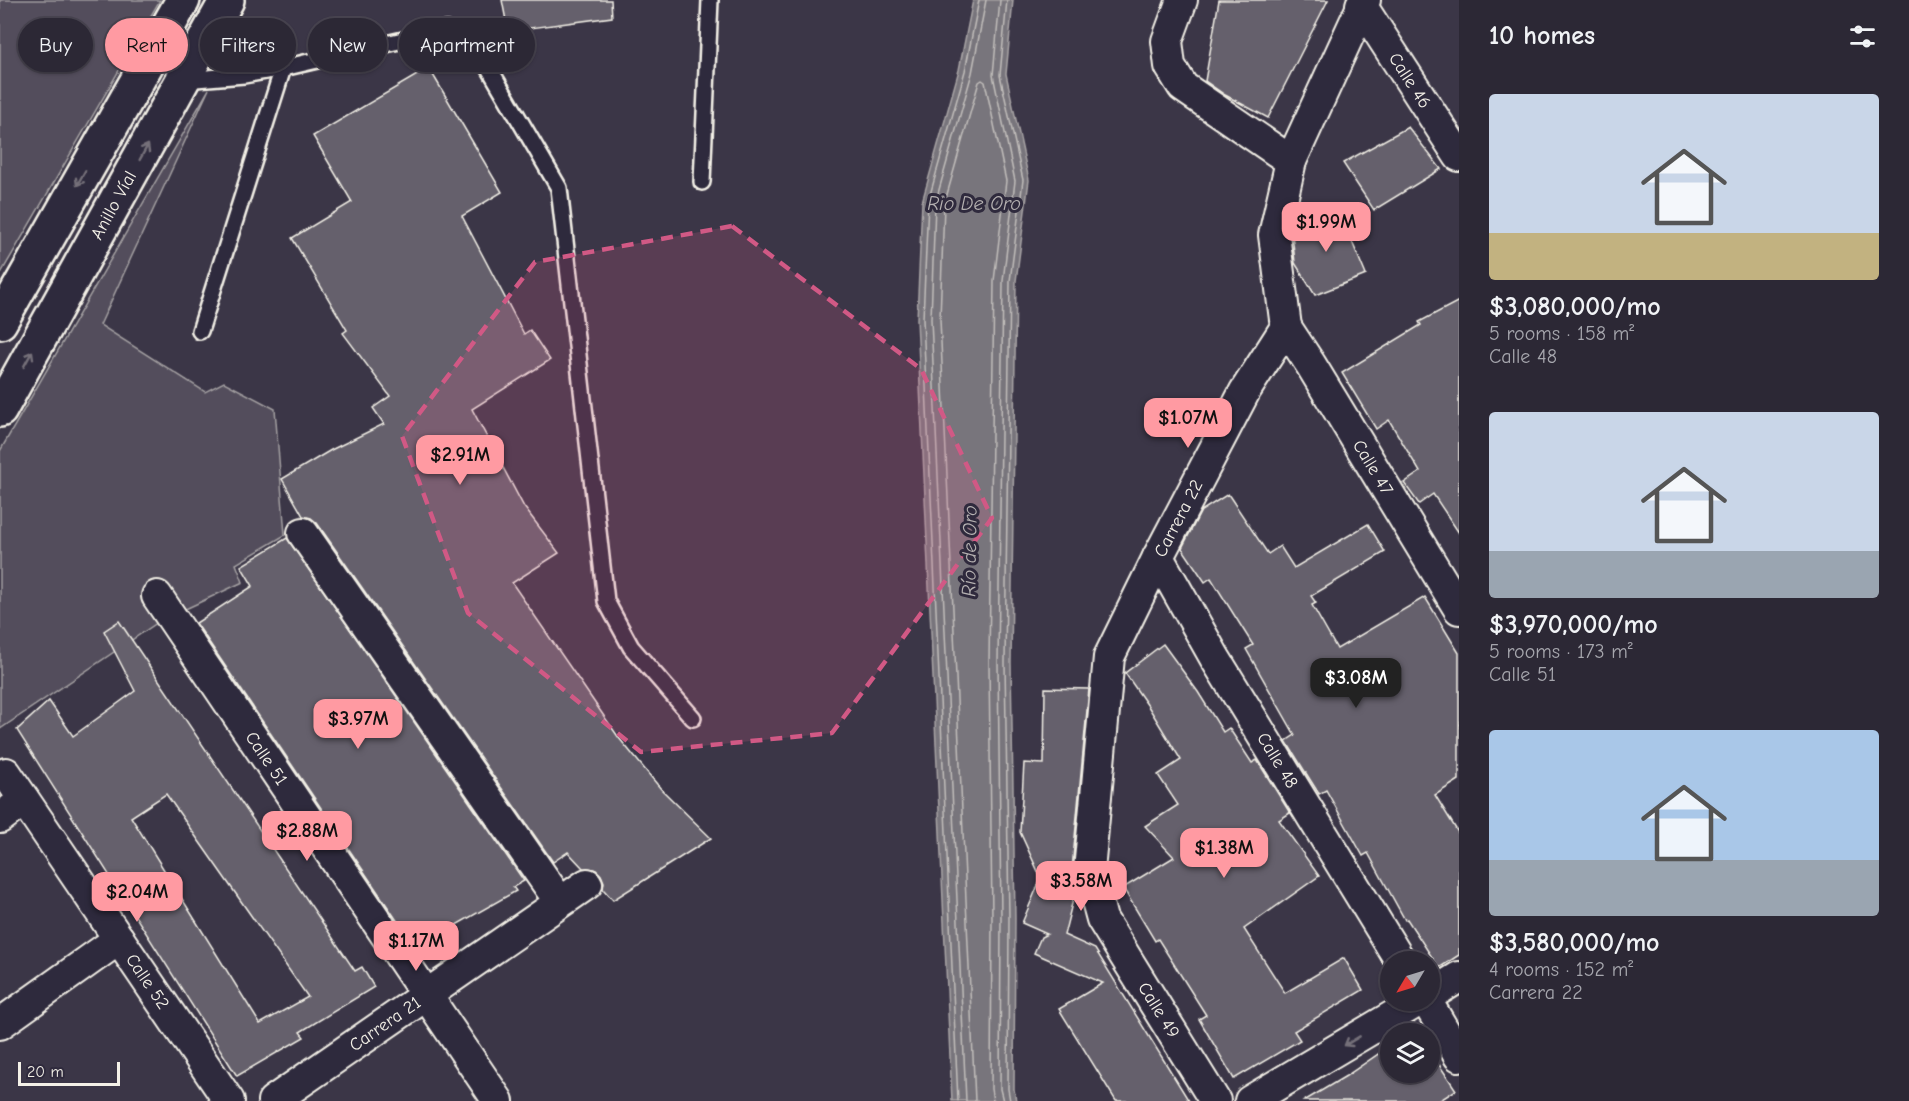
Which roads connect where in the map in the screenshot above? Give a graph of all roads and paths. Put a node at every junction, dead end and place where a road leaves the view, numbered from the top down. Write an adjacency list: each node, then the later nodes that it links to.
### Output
1 (183, 0): 13 (highway, one-way to 13)
2 (227, 0): 9 (highway, Anillo Víal)
3 (710, 0): 12 (lane)
4 (1182, 0): 11 (street)
5 (1363, 2): 10 (street, Calle 46); 11 (street)
6 (296, 65): 21 (lane)
7 (260, 72): 9 (lane)
8 (281, 72): 15 (lane)
9 (184, 80): 16 (highway, Anillo Víal, one-way to 9)
10 (1459, 156)
11 (1291, 161): 14 (street)
12 (702, 182)
13 (0, 322)
14 (1286, 327): 18 (street, Carrera 22); 20 (street, Calle 47)
15 (200, 331)
16 (0, 410)
17 (303, 533): 26 (street)
18 (1158, 557): 27 (street, Carrera 22); 29 (street, Calle 48)
19 (157, 596): 32 (street, Calle 51)
20 (1459, 609)
21 (693, 718)
22 (6, 773): 23 (street, Calle 52)
23 (24, 800): 24 (street); 28 (street, Calle 52)
24 (0, 818)
25 (586, 884): 26 (street, Carrera 21)
26 (560, 902): 32 (street, Carrera 21)
27 (1102, 919): 40 (street, Calle 49)
28 (119, 939): 35 (street); 37 (street, Calle 52)
29 (1394, 951)
30 (1459, 977): 31 (street)
31 (1440, 989)
32 (426, 995): 38 (street, Carrera 21); 39 (street, Calle 51)
33 (1401, 1011): 41 (street, one-way to 41)
34 (1432, 1011): 36 (street)
35 (0, 1024)
36 (1459, 1056)
37 (229, 1101)
38 (273, 1101)
39 (498, 1101)
40 (1215, 1101)
41 (1250, 1101)

